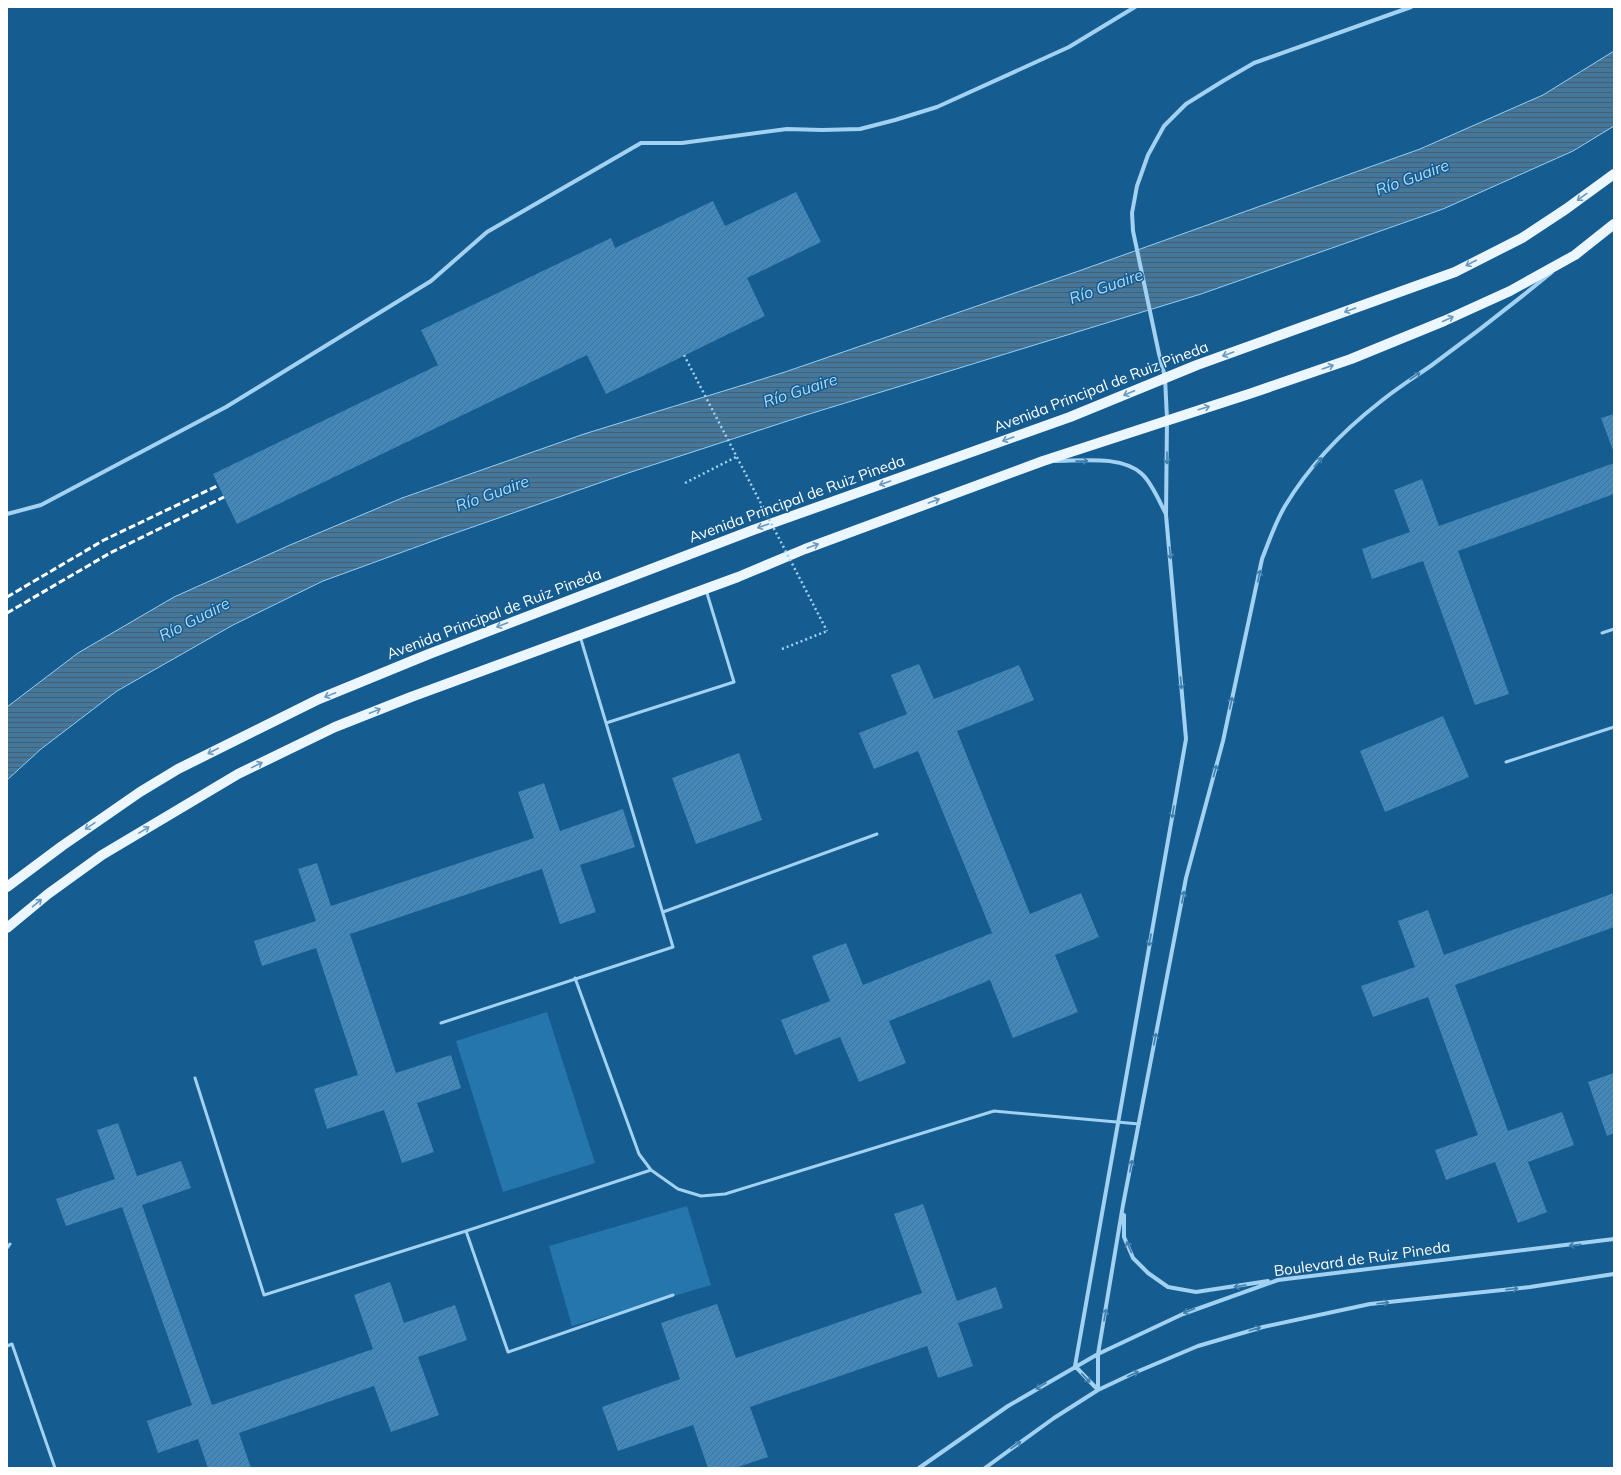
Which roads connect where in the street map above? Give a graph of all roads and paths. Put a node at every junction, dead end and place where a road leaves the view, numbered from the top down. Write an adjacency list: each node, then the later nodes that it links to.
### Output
1 (1135, 7): 12 (street)
2 (1411, 7): 7 (street)
3 (1614, 174): 7 (main road, Avenida Principal de Ruiz Pineda, one-way to 7)
4 (1614, 224): 5 (main road)
5 (1575, 255): 8 (main road, one-way to 5); 30 (street, one-way to 5)
6 (684, 355): 9 (path, bridge)
7 (1165, 377): 8 (street); 23 (main road, Avenida Principal de Ruiz Pineda, one-way to 23)
8 (1167, 419): 10 (main road); 13 (street, one-way to 13)
9 (738, 456): 11 (path); 18 (path, bridge)
10 (1043, 461): 13 (street, one-way to 13); 14 (main road, one-way to 10)
11 (685, 483)
12 (7, 514)
13 (1166, 515): 29 (street, one-way to 29)
14 (706, 588): 17 (main road); 19 (lane)
15 (1614, 629): 16 (lane)
16 (1602, 633)
17 (580, 635): 19 (lane); 25 (main road, one-way to 17)
18 (782, 649)
19 (606, 723): 24 (lane)
20 (1614, 727): 21 (lane)
21 (1506, 762)
22 (876, 834): 24 (lane)
23 (7, 887)
24 (663, 912): 26 (lane)
25 (7, 928)
26 (575, 978): 27 (lane); 31 (lane)
27 (441, 1023)
28 (195, 1078): 33 (lane)
29 (1118, 1122): 30 (lane); 31 (lane); 42 (street)
30 (1139, 1124): 32 (street, one-way to 30)
31 (650, 1170): 33 (lane)
32 (1124, 1205): 38 (street, one-way to 32); 41 (street, one-way to 32)
33 (466, 1231): 39 (lane)
34 (1614, 1239): 38 (street, Boulevard de Ruiz Pineda, one-way to 38)
35 (10, 1244): 36 (lane)
36 (7, 1248)
37 (1614, 1274): 43 (street, one-way to 37)
38 (1278, 1280): 41 (street, Boulevard de Ruiz Pineda, one-way to 41)
39 (673, 1295)
40 (7, 1346): 44 (lane)
41 (1098, 1354): 42 (street, Boulevard de Ruiz Pineda); 43 (street)
42 (1075, 1366): 43 (street, one-way to 43); 45 (street, Boulevard de Ruiz Pineda, one-way to 45)
43 (1098, 1390): 46 (street, one-way to 43)
44 (55, 1468)
45 (920, 1468)
46 (984, 1468)

